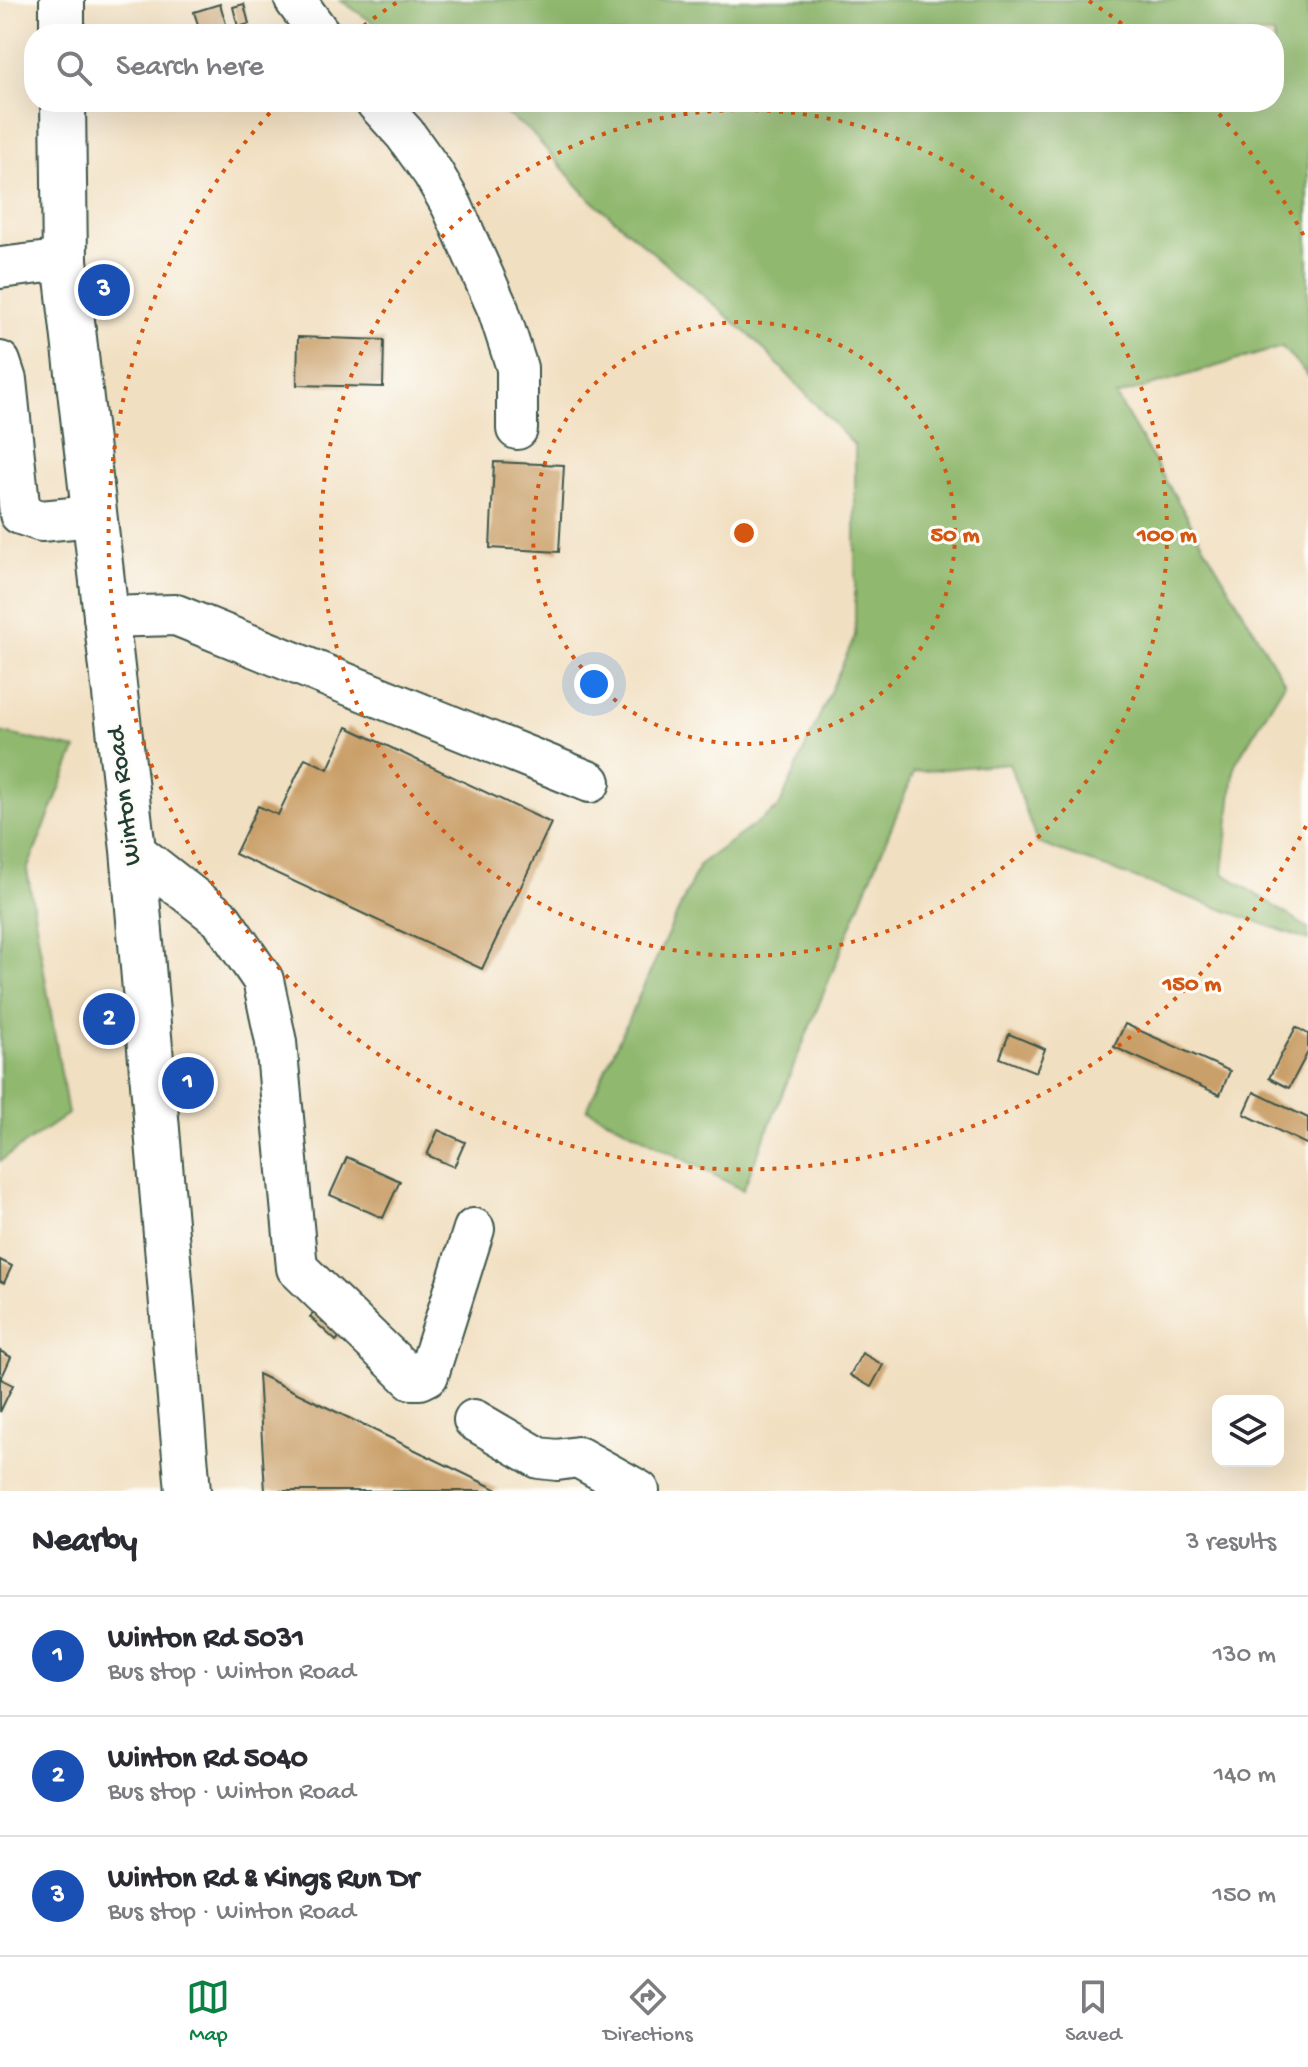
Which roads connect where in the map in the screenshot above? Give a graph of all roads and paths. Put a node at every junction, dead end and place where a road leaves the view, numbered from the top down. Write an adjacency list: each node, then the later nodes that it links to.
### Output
1 (62, 0): 3 (main road)
2 (295, 0): 4 (street)
3 (62, 24)
4 (313, 24)
5 (63, 112): 7 (main road, Winton Road)
6 (385, 112): 10 (street)
7 (65, 260): 8 (street); 11 (main road, Winton Road)
8 (0, 268)
9 (0, 362): 11 (street)
10 (517, 429)
11 (93, 516): 12 (main road, Winton Road)
12 (104, 617): 13 (street); 14 (main road, Winton Road)
13 (590, 782)
14 (133, 850): 15 (street); 17 (main road, Winton Road)
15 (474, 1229)
16 (474, 1420): 18 (street)
17 (188, 1491)
18 (639, 1491)

